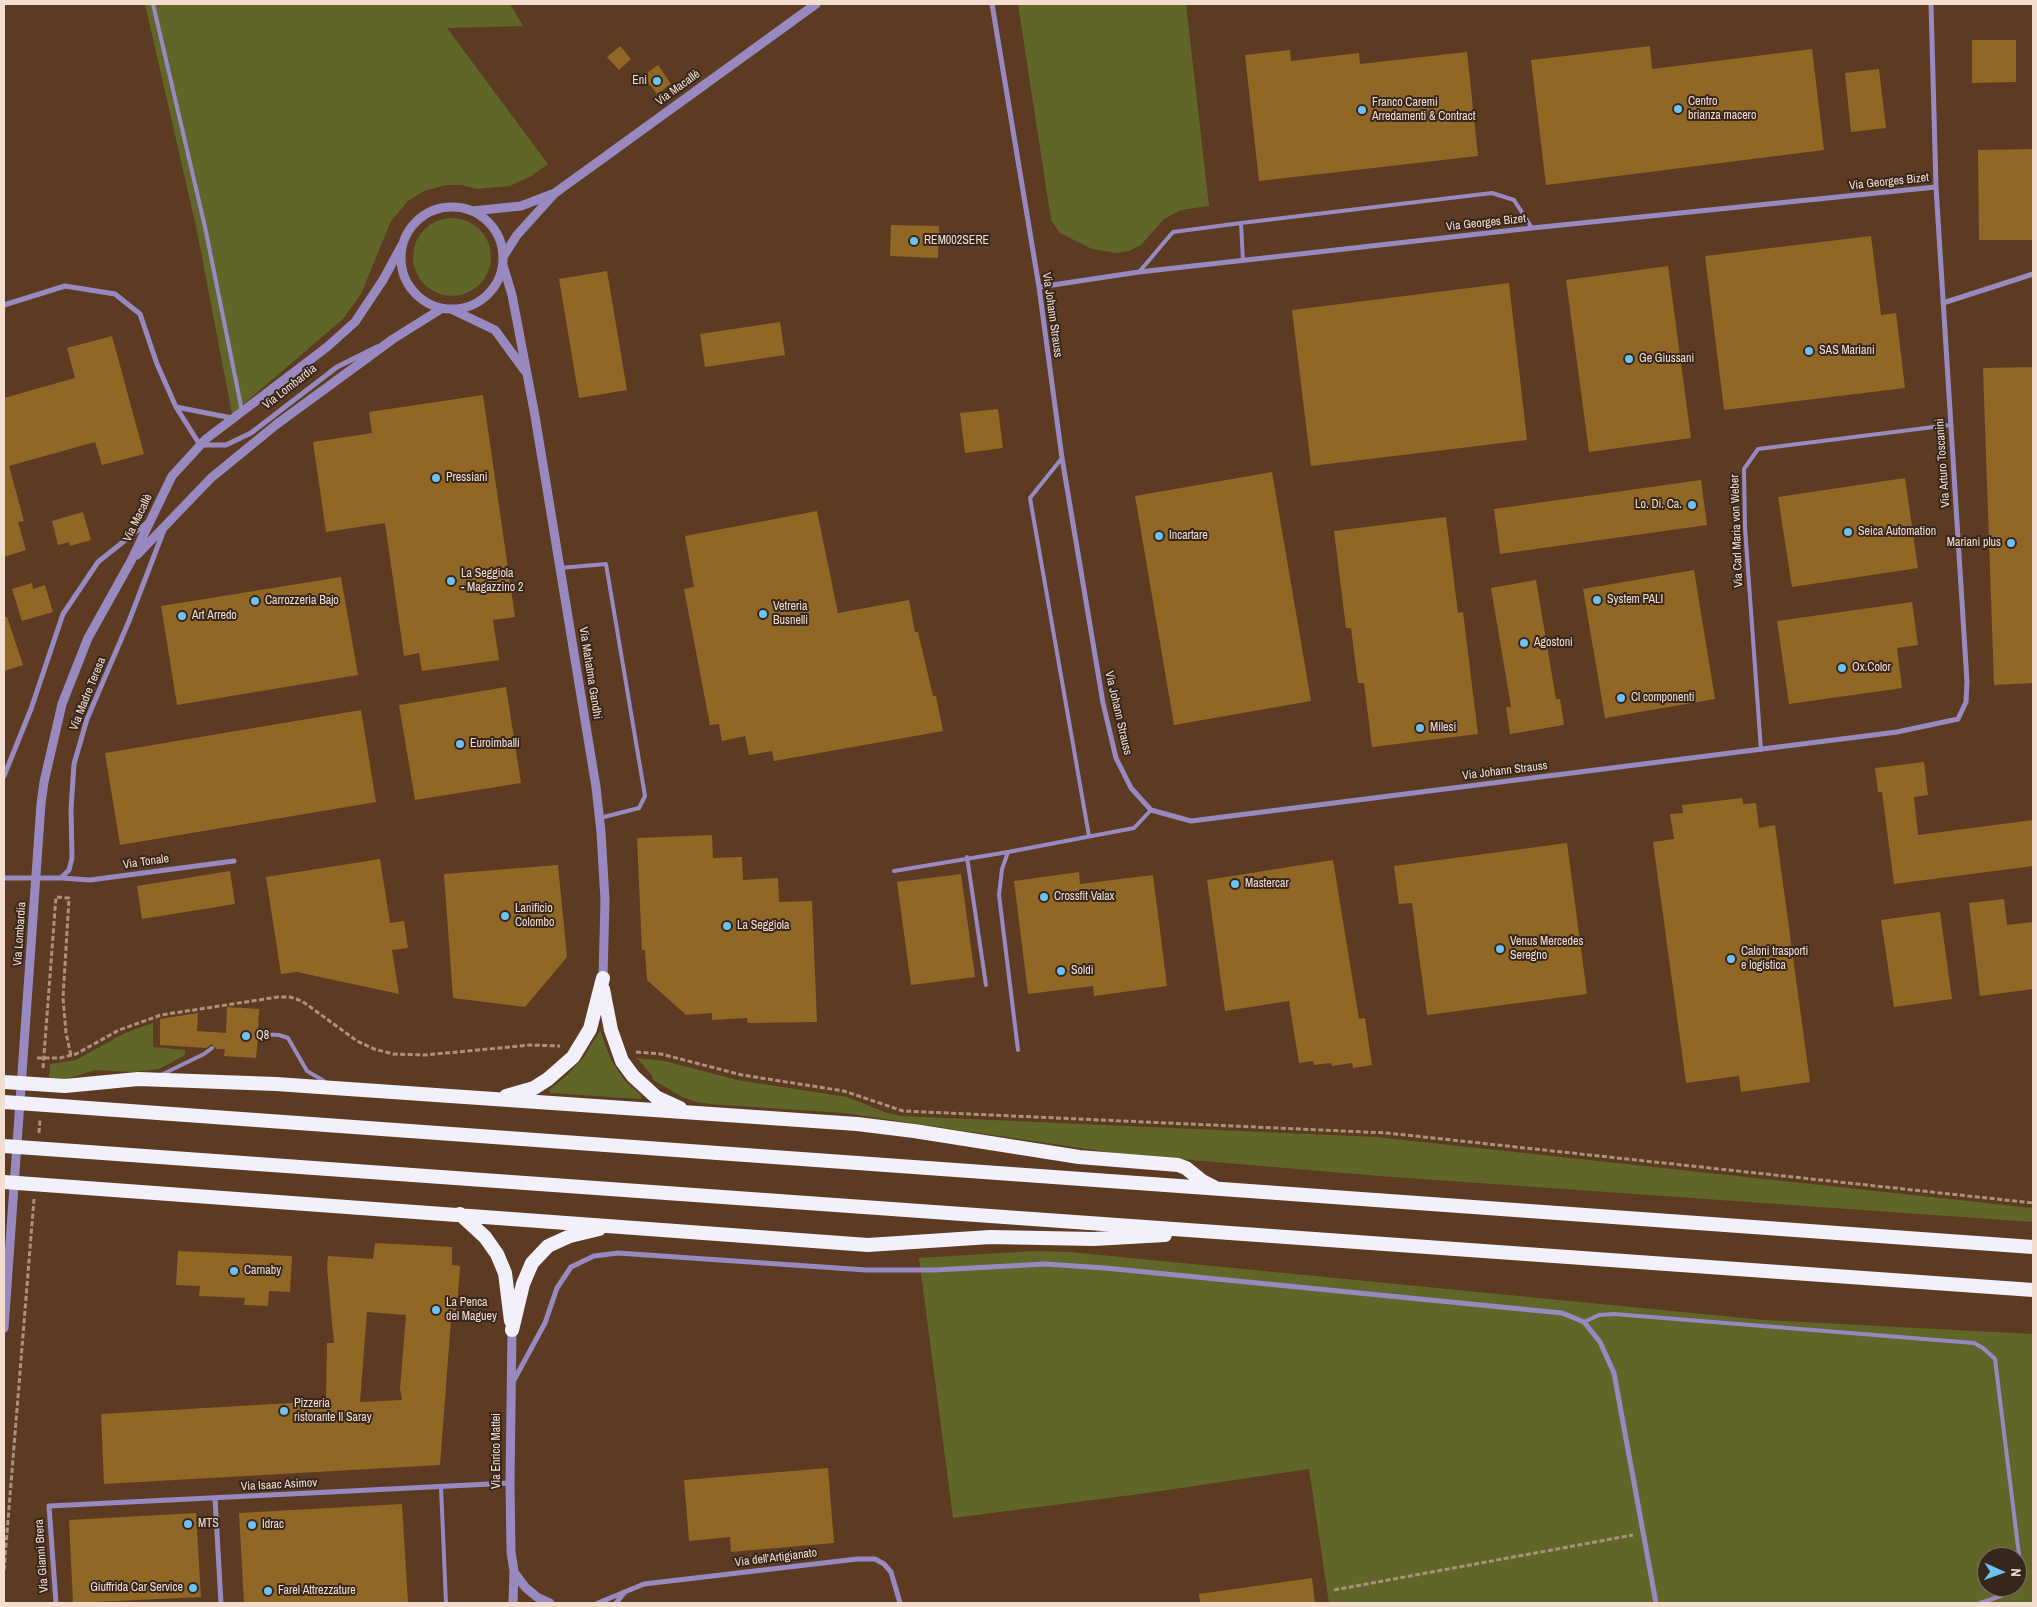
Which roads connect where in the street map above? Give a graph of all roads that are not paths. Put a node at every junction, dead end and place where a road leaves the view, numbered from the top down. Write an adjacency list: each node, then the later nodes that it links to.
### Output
1 (153, 4): 23 (lane)
2 (816, 4): 6 (street, Via Macallè)
3 (992, 4): 15 (street, Via Johann Strauss)
4 (1931, 4): 5 (street, Via Arturo Toscanini)
5 (1936, 187): 9 (street, Via Georges Bizet); 16 (street, Via Arturo Toscanini)
6 (555, 193): 7 (street, Via Macallè); 11 (street, Via Macallè)
7 (472, 211): 10 (street); 11 (street)
8 (1241, 223): 9 (lane); 12 (lane); 13 (lane)
9 (1532, 228): 12 (street, Via Georges Bizet)
10 (402, 245): 18 (street); 23 (street, Via Macallè)
11 (503, 261): 19 (street); 21 (street, Via Mahatma Gandhi)
12 (1243, 261): 13 (street, Via Georges Bizet)
13 (1139, 272): 15 (street, Via Georges Bizet)
14 (2033, 274): 16 (street)
15 (1039, 287): 27 (street, Via Johann Strauss)
16 (1943, 303): 25 (street, Via Arturo Toscanini)
17 (4, 305): 22 (street)
18 (441, 309): 19 (street); 20 (street, Via Macallè)
19 (453, 310): 21 (street, Via Mahatma Gandhi)
20 (393, 339): 26 (street, Via Lombardia); 29 (street, Via Macallè)
21 (527, 374): 31 (street, Via Mahatma Gandhi)
22 (176, 407): 24 (street); 26 (street)
23 (242, 411): 24 (street, Via Macallè)
24 (233, 418): 26 (street, Via Macallè)
25 (1950, 425): 32 (street, Via Arturo Toscanini); 32 (lane, Via Carl Maria von Weber)
26 (200, 445): 28 (street, Via Macallè)
27 (1062, 458): 34 (street, Via Johann Strauss); 36 (lane)
28 (152, 519): 30 (street, Via Macallè); 33 (street)
29 (166, 526): 30 (street, Via Macallè); 42 (street, Via Madre Teresa)
30 (131, 560): 63 (street, Via Lombardia)
31 (560, 568): 35 (street, Via Mahatma Gandhi); 35 (lane)
32 (1761, 750): 34 (street, Via Johann Strauss)
33 (4, 776)
34 (1151, 810): 36 (lane)
35 (600, 818): 43 (street, Via Mahatma Gandhi)
36 (1089, 836): 37 (lane)
37 (1008, 852): 38 (lane); 47 (lane)
38 (967, 857): 40 (lane); 44 (lane)
39 (234, 861): 42 (street, Via Tonale)
40 (894, 870)
41 (4, 878): 42 (street)
42 (61, 878)
43 (603, 978): 51 (highway); 53 (highway)
44 (986, 985)
45 (258, 1034): 50 (lane)
46 (212, 1048): 48 (lane)
47 (1018, 1050)
48 (138, 1079): 49 (highway); 50 (highway)
49 (4, 1082)
50 (355, 1089): 51 (highway)
51 (486, 1098): 53 (highway)
52 (4, 1102): 56 (highway)
53 (700, 1113): 56 (highway)
54 (4, 1146): 59 (highway)
55 (4, 1182): 57 (highway)
56 (1222, 1189): 60 (highway)
57 (460, 1214): 58 (highway); 64 (highway)
58 (613, 1226): 59 (highway); 64 (highway)
59 (1220, 1231): 61 (highway)
60 (2033, 1247)
61 (2033, 1290)
62 (1584, 1322): 65 (street); 70 (lane); 82 (street)
63 (4, 1328)
64 (512, 1330): 65 (street, Via Enrico Mattei)
65 (510, 1386): 66 (street, Via Enrico Mattei)
66 (510, 1483): 67 (street, Via Isaac Asimov); 71 (street, Via Enrico Mattei)
67 (441, 1487): 68 (street, Via Isaac Asimov); 76 (lane)
68 (215, 1498): 69 (street, Via Isaac Asimov); 75 (street)
69 (49, 1506): 74 (street, Via Gianni Brera)
70 (2018, 1547)
71 (514, 1571): 77 (street, Via Enrico Mattei); 78 (street, Via Enrico Mattei)
72 (627, 1590): 79 (street, Via dell'Artigianato); 80 (street); 81 (street, Via dell'Artigianato)
73 (1998, 1597): 83 (lane)
74 (56, 1603)
75 (221, 1603)
76 (446, 1603)
77 (513, 1603)
78 (550, 1603)
79 (598, 1603)
80 (616, 1603)
81 (900, 1603)
82 (1656, 1603)
83 (1980, 1603)

